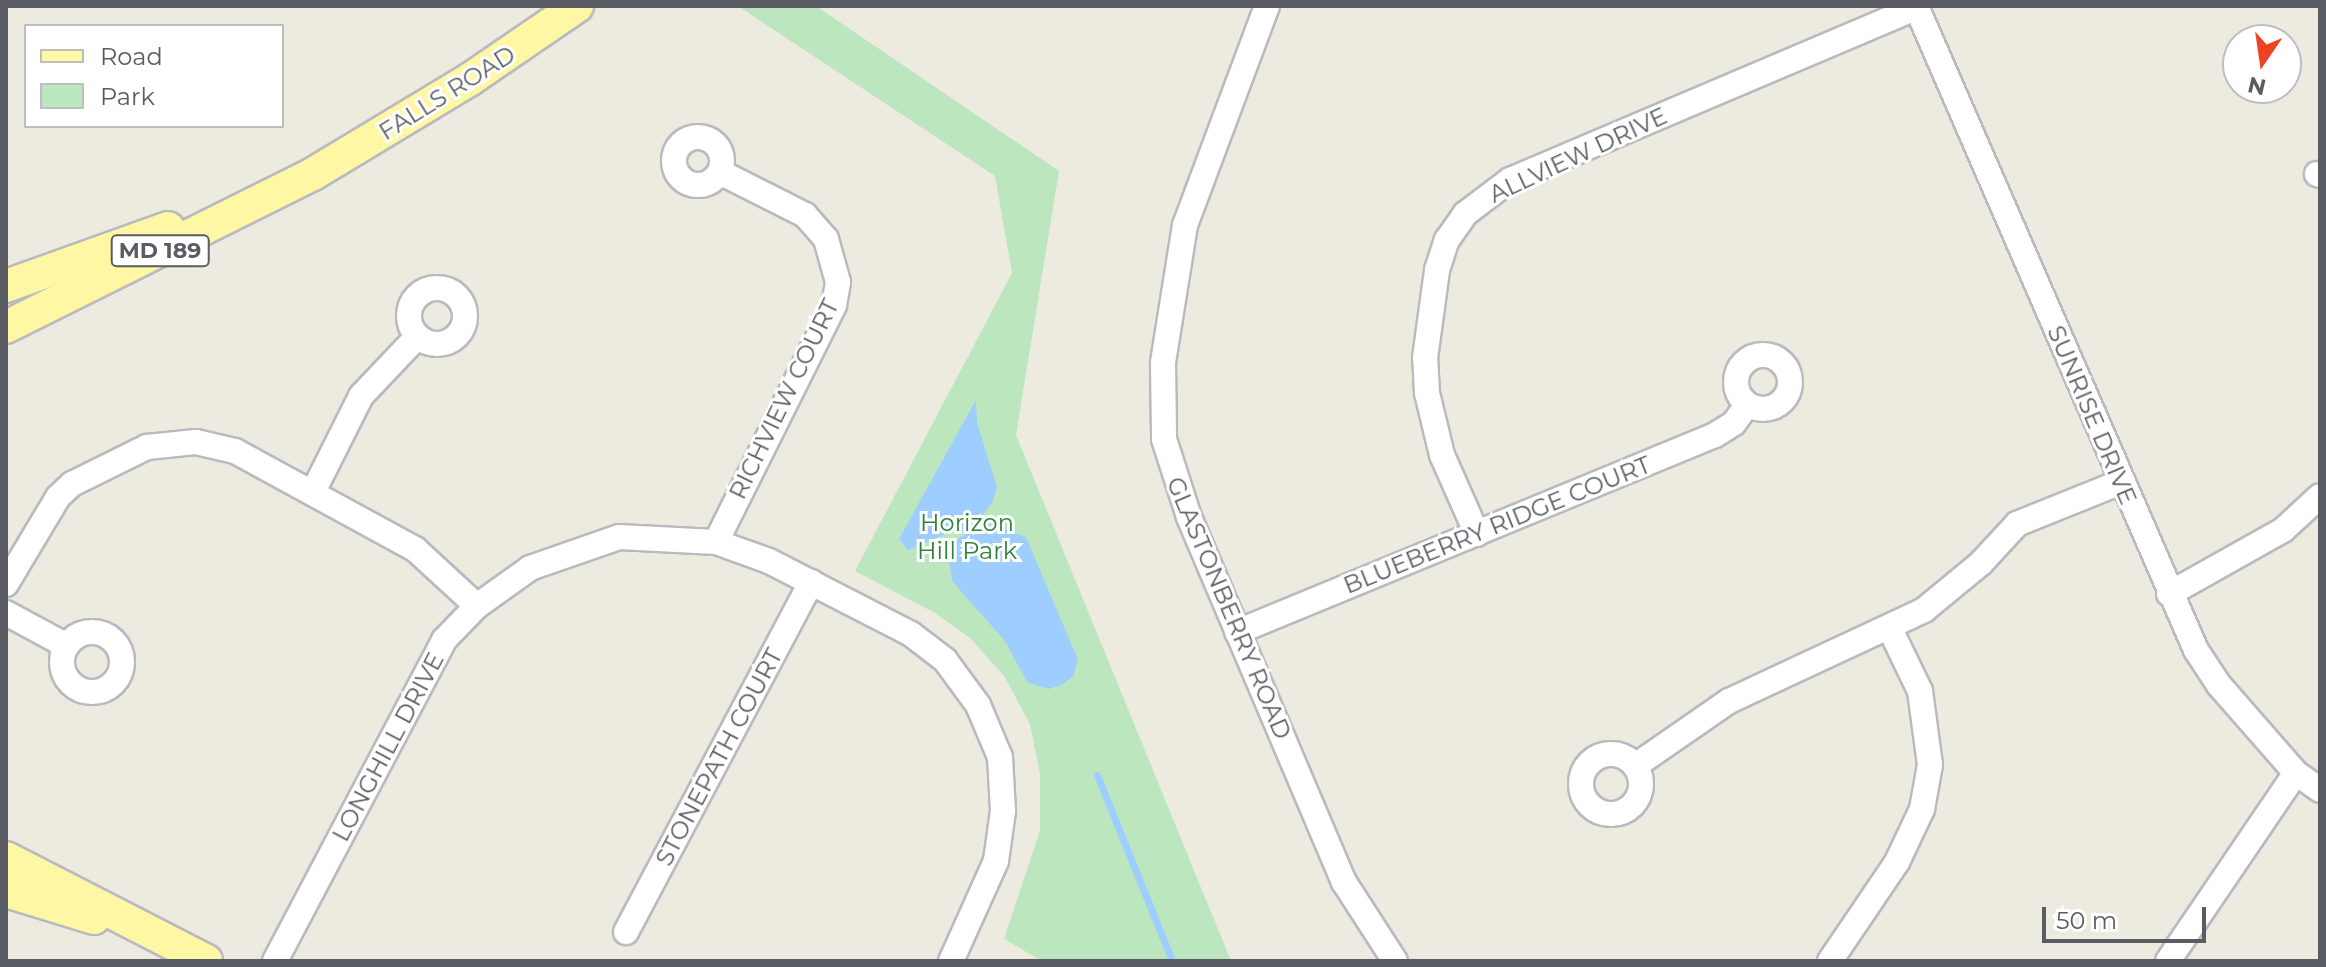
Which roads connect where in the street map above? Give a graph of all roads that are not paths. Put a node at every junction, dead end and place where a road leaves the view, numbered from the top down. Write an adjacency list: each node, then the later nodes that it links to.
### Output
1 (577, 6): 5 (main road, FALLS ROAD / MD 189)
2 (1267, 6): 21 (street, GLASTONBERRY ROAD)
3 (1916, 6): 10 (street, SUNRISE DRIVE); 13 (street, ALLVIEW DRIVE)
4 (720, 172): 14 (street, RICHVIEW COURT)
5 (313, 174): 6 (main road, FALLS ROAD / MD 189); 7 (main road, FALLS ROAD / MD 189)
6 (6, 286)
7 (6, 327)
8 (417, 337): 11 (street)
9 (1747, 405): 13 (street, BLUEBERRY RIDGE COURT)
10 (2121, 482): 17 (street, SUNRISE DRIVE); 20 (street)
11 (313, 492): 16 (street); 18 (street)
12 (2320, 496): 17 (street)
13 (1477, 534): 21 (street, BLUEBERRY RIDGE COURT)
14 (716, 542): 15 (street, LONGHILL DRIVE); 18 (street, LONGHILL DRIVE)
15 (811, 582): 28 (street, STONEPATH COURT); 32 (street, LONGHILL DRIVE)
16 (6, 584)
17 (2169, 594): 24 (street, SUNRISE DRIVE)
18 (477, 606): 31 (street, LONGHILL DRIVE)
19 (6, 613): 22 (street)
20 (1889, 627): 23 (street); 34 (street)
21 (1237, 632): 33 (street, GLASTONBERRY ROAD)
22 (67, 646)
23 (1635, 766)
24 (2296, 773): 25 (street, SUNRISE DRIVE); 35 (street)
25 (2320, 790)
26 (6, 858): 29 (main road)
27 (6, 891): 29 (main road)
28 (626, 932)
29 (148, 933): 30 (main road)
30 (206, 961)
31 (275, 961)
32 (951, 961)
33 (1395, 961)
34 (1830, 961)
35 (2168, 961)

